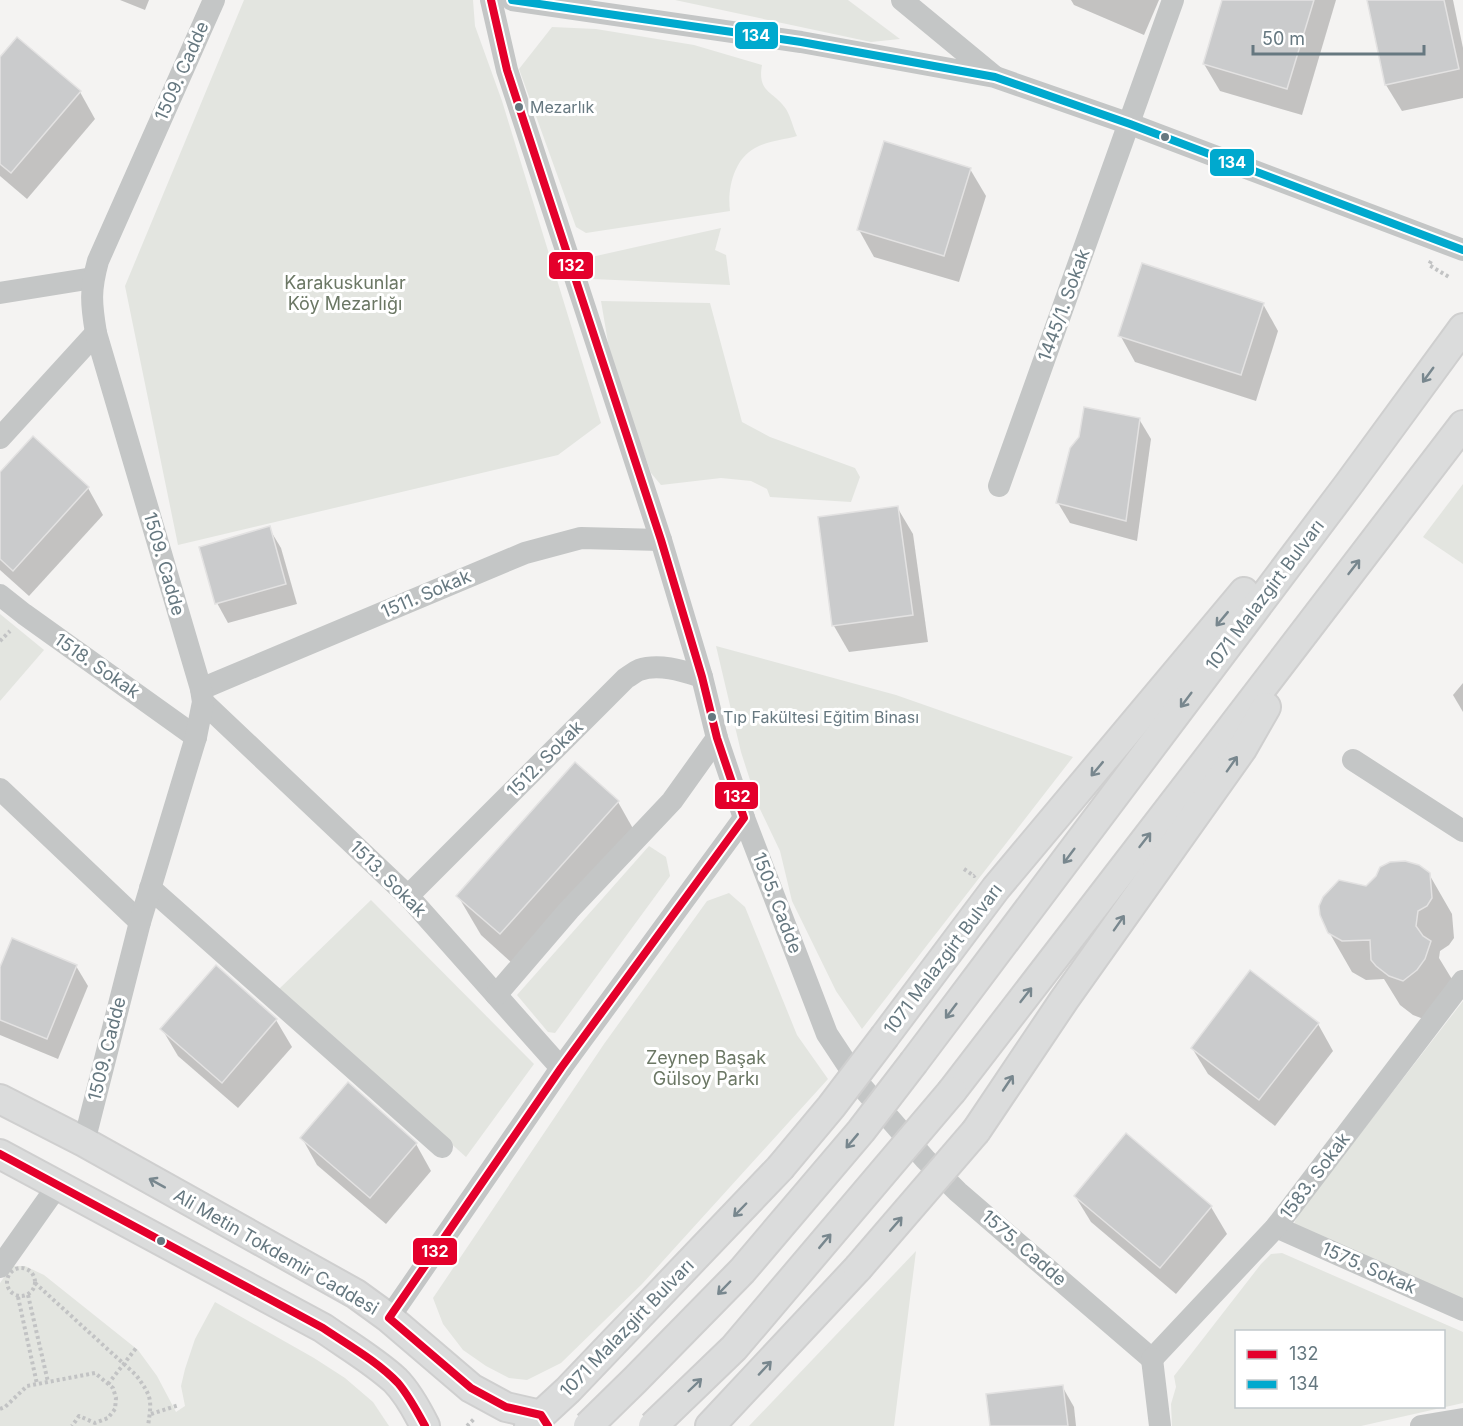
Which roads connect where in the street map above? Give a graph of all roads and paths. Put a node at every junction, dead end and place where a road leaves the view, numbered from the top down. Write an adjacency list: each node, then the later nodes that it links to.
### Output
1 (214, 0): 9 (street, 1509. Cadde)
2 (491, 0): 17 (street, 1505. Cadde)
3 (512, 0): 6 (street)
4 (902, 0): 6 (street)
5 (1173, 0): 7 (street, 1445/1. Sokak)
6 (995, 77): 7 (street)
7 (1130, 124): 8 (street); 16 (street, 1445/1. Sokak)
8 (1463, 250)
9 (93, 278): 10 (street); 12 (street, 1509. Cadde)
10 (0, 293)
11 (1463, 328): 15 (main road, 1071 Malazgirt Bulvarı, one-way to 15)
12 (96, 333): 14 (street); 21 (street, 1509. Cadde)
13 (1463, 425): 19 (main road, one-way to 13)
14 (0, 438)
15 (1348, 485): 58 (main road, 1071 Malazgirt Bulvarı, one-way to 58, bridge); 63 (main road, 1071 Malazgirt Bulvarı, one-way to 63, bridge)
16 (999, 486)
17 (661, 540): 20 (street, 1505. Cadde); 21 (street, 1511. Sokak)
18 (0, 595): 22 (street, 1518. Sokak)
19 (1319, 614): 64 (main road, one-way to 19, bridge); 65 (main road, one-way to 19, bridge)
20 (702, 677): 23 (street, 1505. Cadde); 29 (street, 1512. Sokak)
21 (202, 695): 22 (street, 1509. Cadde); 29 (street, 1513. Sokak)
22 (196, 736): 28 (street, 1509. Cadde)
23 (717, 738): 26 (street, 1505. Cadde); 32 (street)
24 (1353, 759): 27 (street)
25 (0, 789): 30 (street)
26 (744, 818): 33 (street); 35 (street, 1505. Cadde)
27 (1463, 831)
28 (150, 888): 30 (street, 1509. Cadde); 37 (street)
29 (408, 896): 32 (street, 1513. Sokak)
30 (140, 922): 36 (street, 1509. Cadde)
31 (1463, 981): 40 (street, 1583. Sokak)
32 (496, 995): 33 (street, 1513. Sokak)
33 (561, 1068): 46 (street)
34 (0, 1099): 36 (main road, Ali Metin Tokdemir Caddesi)
35 (900, 1132): 48 (street, 1575. Cadde)
36 (84, 1142): 46 (main road, Ali Metin Tokdemir Caddesi, one-way to 36)
37 (442, 1148)
38 (0, 1154): 39 (main road)
39 (57, 1185): 41 (street); 61 (main road)
40 (1276, 1227): 45 (street, 1575. Sokak); 48 (street, 1583. Sokak)
41 (0, 1267)
42 (35, 1283): 43 (path); 44 (path); 49 (path)
43 (28, 1295): 44 (path); 50 (path)
44 (18, 1297): 51 (path)
45 (1463, 1310)
46 (389, 1318): 58 (main road, Ali Metin Tokdemir Caddesi)
47 (137, 1347): 49 (path)
48 (1152, 1359): 66 (street)
49 (125, 1364): 52 (path); 55 (path)
50 (48, 1382): 51 (path); 52 (path)
51 (37, 1384): 54 (path)
52 (108, 1384): 59 (path)
53 (179, 1405): 55 (path)
54 (0, 1409)
55 (150, 1414): 60 (path)
56 (477, 1416): 62 (path)
57 (1463, 1419): 67 (street)
58 (540, 1422)
59 (72, 1426)
60 (148, 1426)
61 (425, 1426)
62 (467, 1426)
63 (588, 1426)
64 (653, 1426)
65 (710, 1426)
66 (1160, 1426)
67 (1421, 1426)

